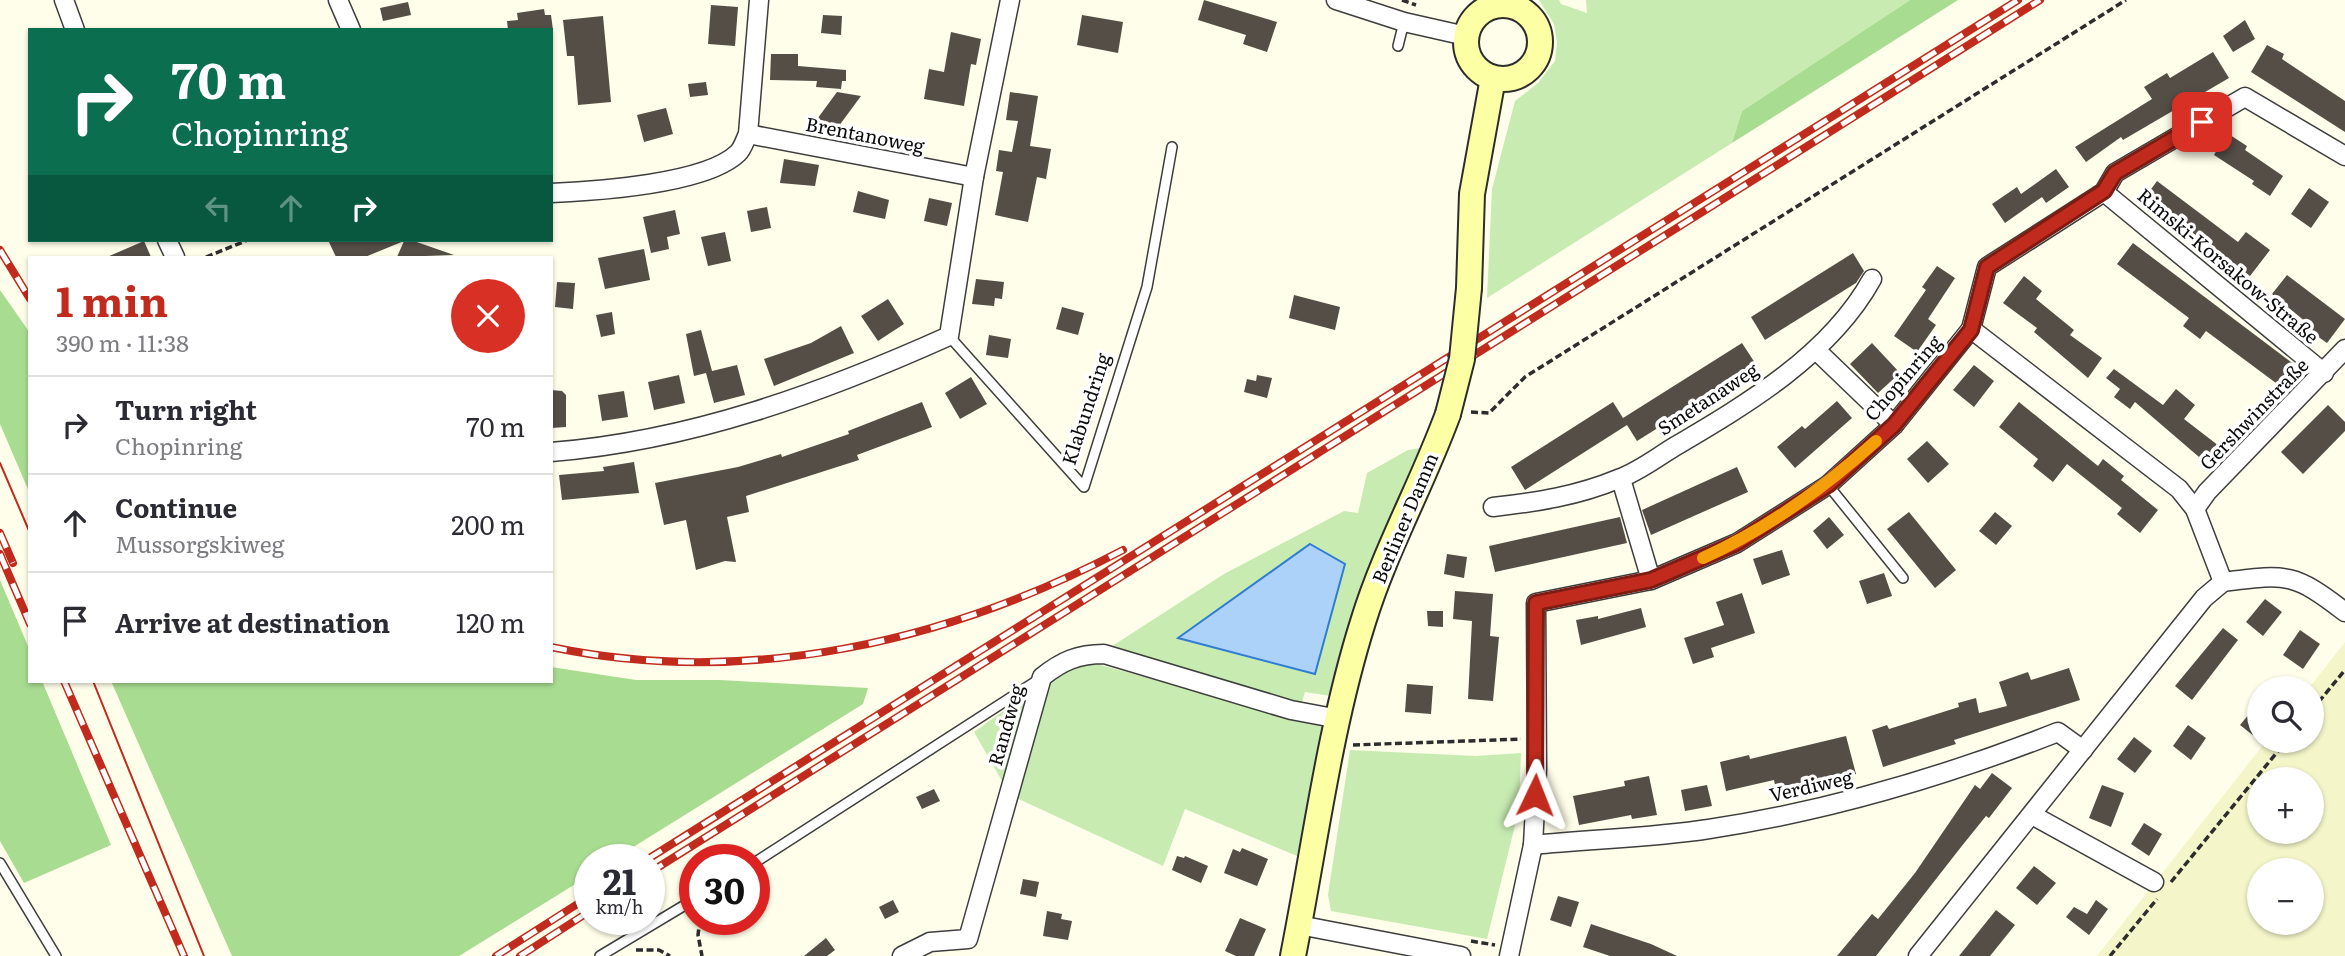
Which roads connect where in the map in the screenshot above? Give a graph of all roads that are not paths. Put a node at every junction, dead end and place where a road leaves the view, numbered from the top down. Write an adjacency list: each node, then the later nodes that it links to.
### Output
1 (64, 0): 8 (street)
2 (338, 0): 9 (street)
3 (759, 0): 13 (street)
4 (1010, 0): 16 (street)
5 (1336, 0): 7 (street)
6 (1511, 3): 10 (main road); 12 (main road)
7 (1404, 22): 10 (street); 11 (lane)
8 (74, 28)
9 (350, 28)
10 (1466, 37): 12 (main road)
11 (1398, 47)
12 (1493, 78): 36 (main road, Berliner Damm, bridge)
13 (748, 134): 16 (street, Brentanoweg); 18 (street)
14 (1172, 147): 21 (lane, Klabundring)
15 (2345, 156): 17 (street)
16 (974, 177): 21 (street)
17 (2104, 191): 20 (street); 24 (street, Rimski-Korsakow-Straße)
18 (553, 193)
19 (1871, 279): 23 (street, Smetanaweg)
20 (1971, 330): 25 (street, Chopinring); 30 (street)
21 (949, 337): 26 (street)
22 (2345, 349): 24 (street, Gershwinstraße)
23 (1816, 350): 25 (street); 27 (street, Smetanaweg)
24 (2324, 373): 30 (street, Gershwinstraße)
25 (1894, 425): 28 (street, Chopinring)
26 (553, 452)
27 (1621, 478): 29 (street, Smetanaweg); 32 (street)
28 (1828, 485): 31 (lane); 32 (street, Chopinring)
29 (1493, 507)
30 (2195, 509): 33 (street)
31 (1903, 578)
32 (1651, 580): 39 (street, Chopinring)
33 (2223, 582): 34 (street); 37 (street)
34 (2345, 612)
35 (1042, 677): 36 (street, Randweg); 40 (lane); 47 (street, Randweg)
36 (1339, 719): 44 (main road, Berliner Damm)
37 (2083, 750): 38 (street); 39 (street, Verdiweg)
38 (2032, 815): 42 (street); 51 (street)
39 (1533, 845): 50 (street, Chopinring)
40 (770, 853)
41 (0, 863): 45 (lane)
42 (2159, 890)
43 (679, 908): 46 (lane)
44 (1299, 925): 48 (main road, Berliner Damm); 49 (street)
45 (55, 956)
46 (600, 956)
47 (902, 956)
48 (1293, 956)
49 (1461, 956)
50 (1509, 956)
51 (1918, 956)

